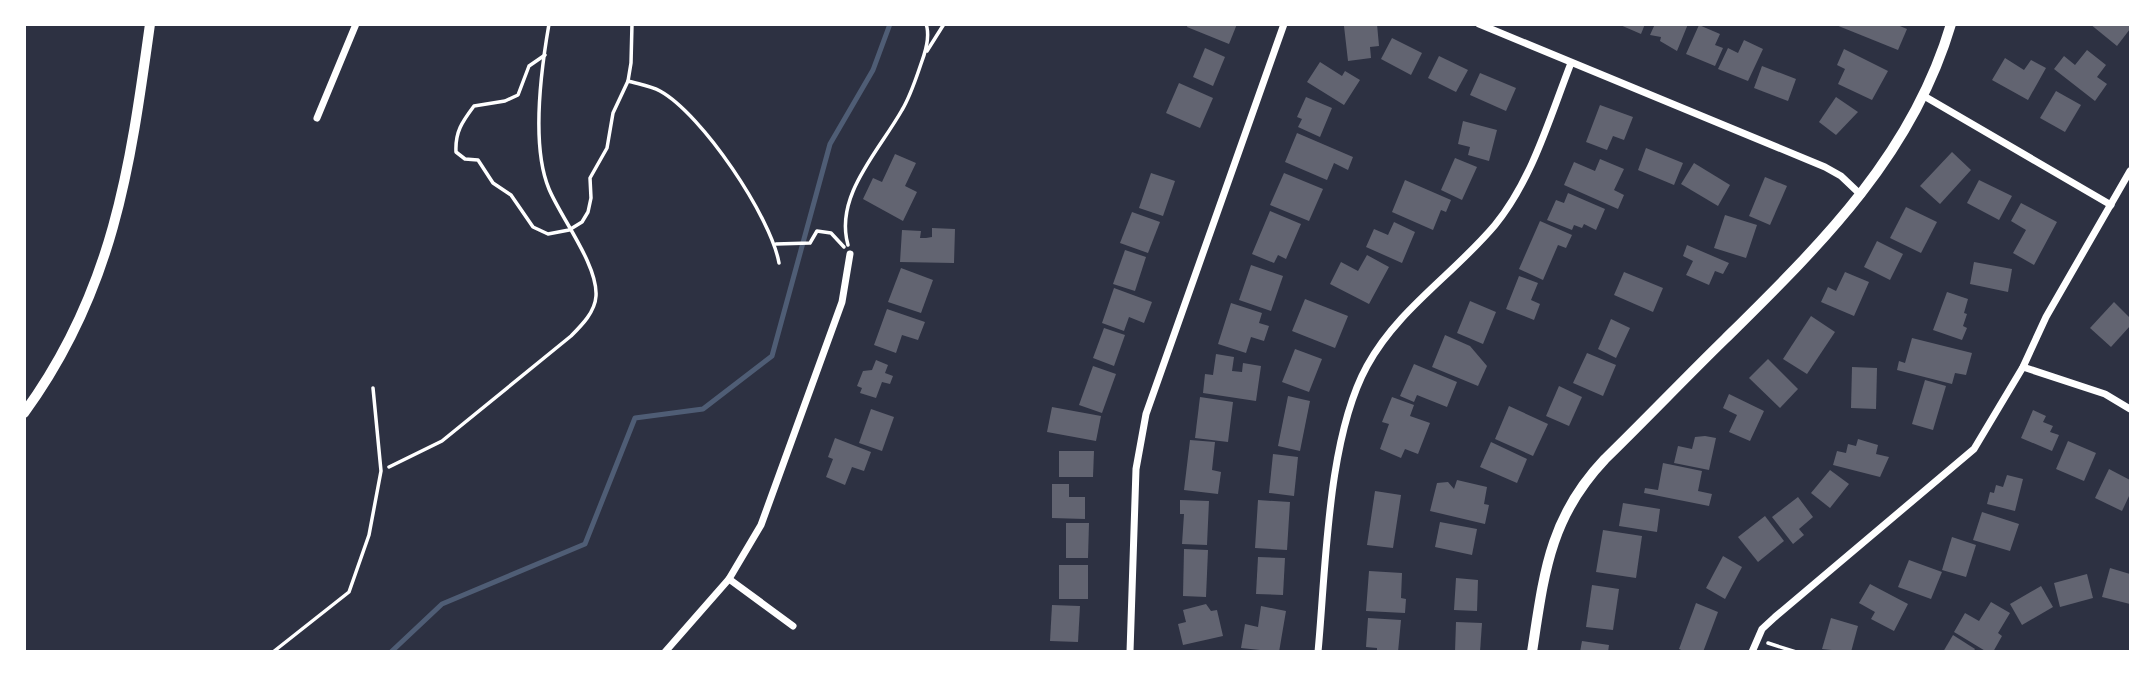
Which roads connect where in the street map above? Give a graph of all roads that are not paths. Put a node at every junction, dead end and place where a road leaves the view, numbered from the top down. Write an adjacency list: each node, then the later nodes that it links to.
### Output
1 (150, 24): 16 (street)
2 (356, 24): 8 (street)
3 (1284, 24): 21 (street)
4 (1479, 24): 6 (street)
5 (1951, 24): 7 (street)
6 (1571, 63): 10 (street); 22 (street)
7 (1924, 96): 10 (street); 11 (street)
8 (317, 118)
9 (2130, 171): 11 (street)
10 (1861, 195): 23 (street)
11 (2111, 205): 13 (street)
12 (850, 254): 17 (street)
13 (2023, 367): 15 (street); 24 (street)
14 (373, 388): 19 (lane)
15 (2130, 409)
16 (24, 413)
17 (729, 579): 18 (street); 20 (street)
18 (793, 626)
19 (274, 652)
20 (665, 652)
21 (1130, 652)
22 (1318, 652)
23 (1532, 652)
24 (1752, 652)

